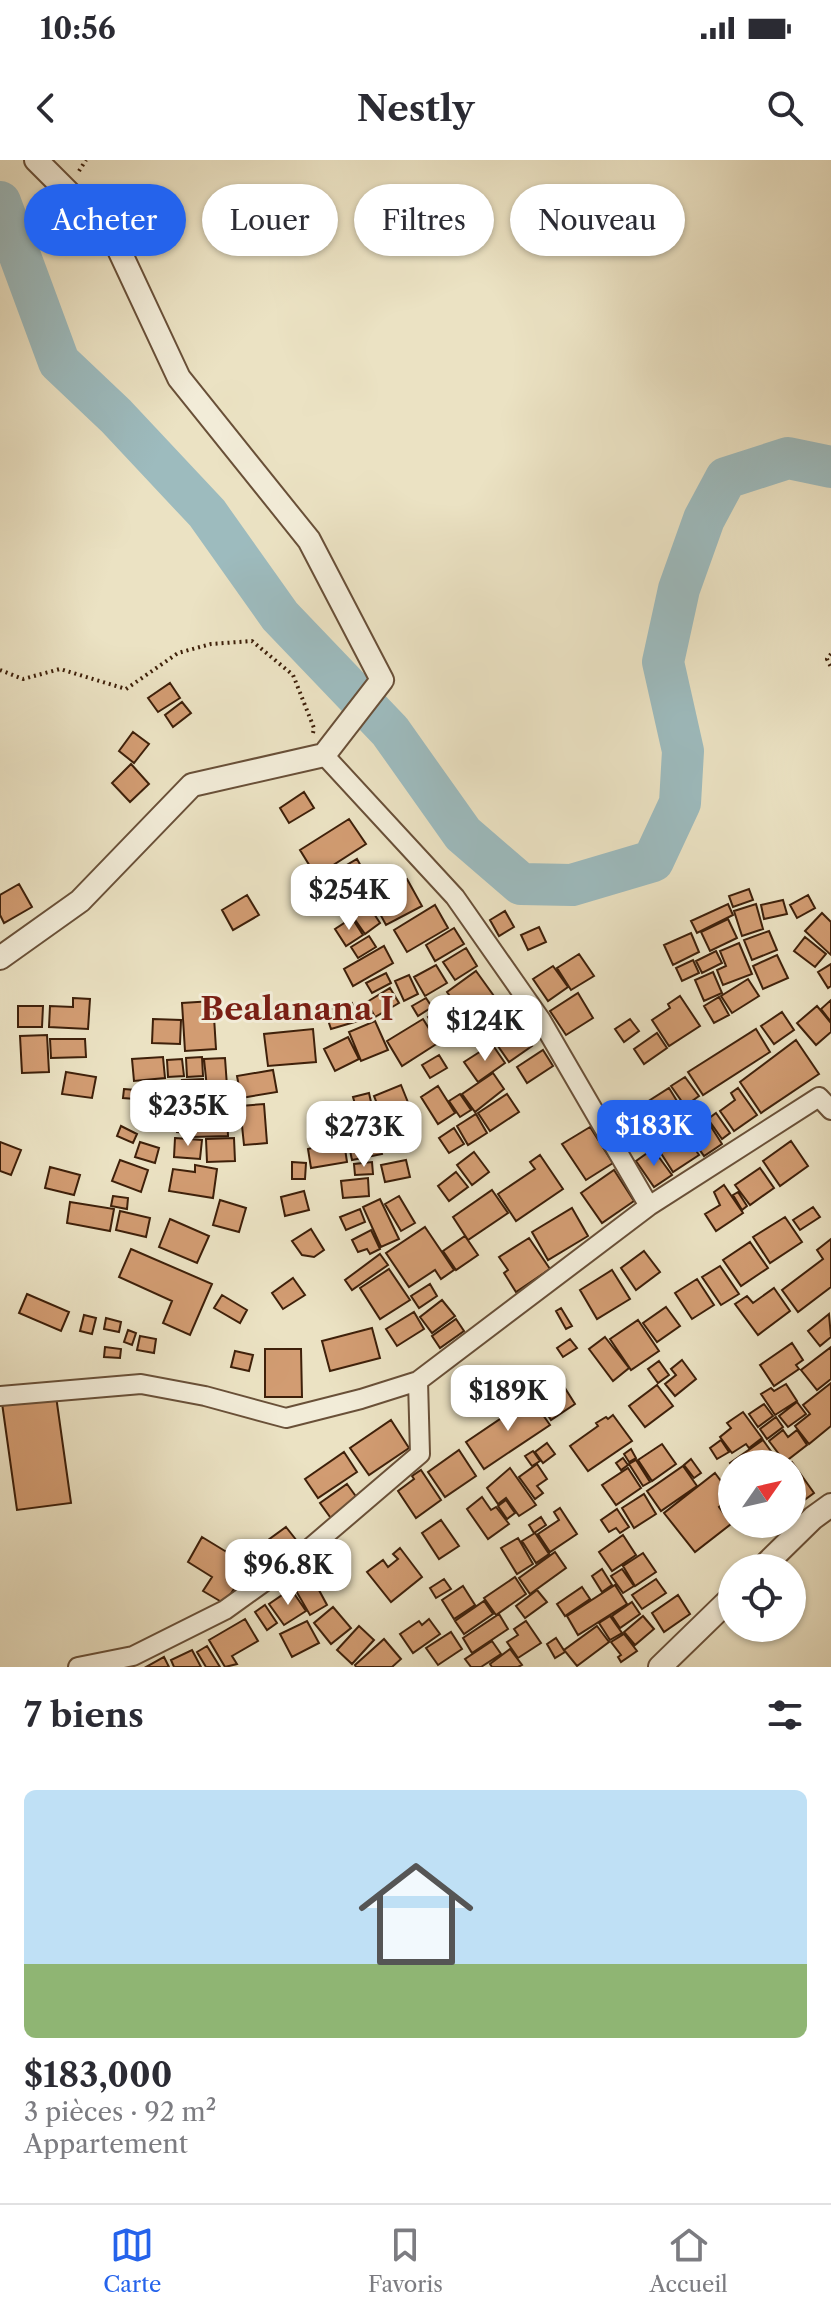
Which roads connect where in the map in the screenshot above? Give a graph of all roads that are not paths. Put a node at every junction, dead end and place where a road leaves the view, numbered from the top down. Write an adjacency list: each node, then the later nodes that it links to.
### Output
1 (36, 160): 2 (street)
2 (316, 757): 3 (street); 5 (street)
3 (0, 958)
4 (831, 1110): 5 (street)
5 (649, 1206): 6 (street)
6 (418, 1381): 7 (street); 11 (street)
7 (0, 1396)
8 (831, 1505): 9 (street)
9 (776, 1554)
10 (718, 1611): 12 (street)
11 (78, 1667)
12 (660, 1667)

